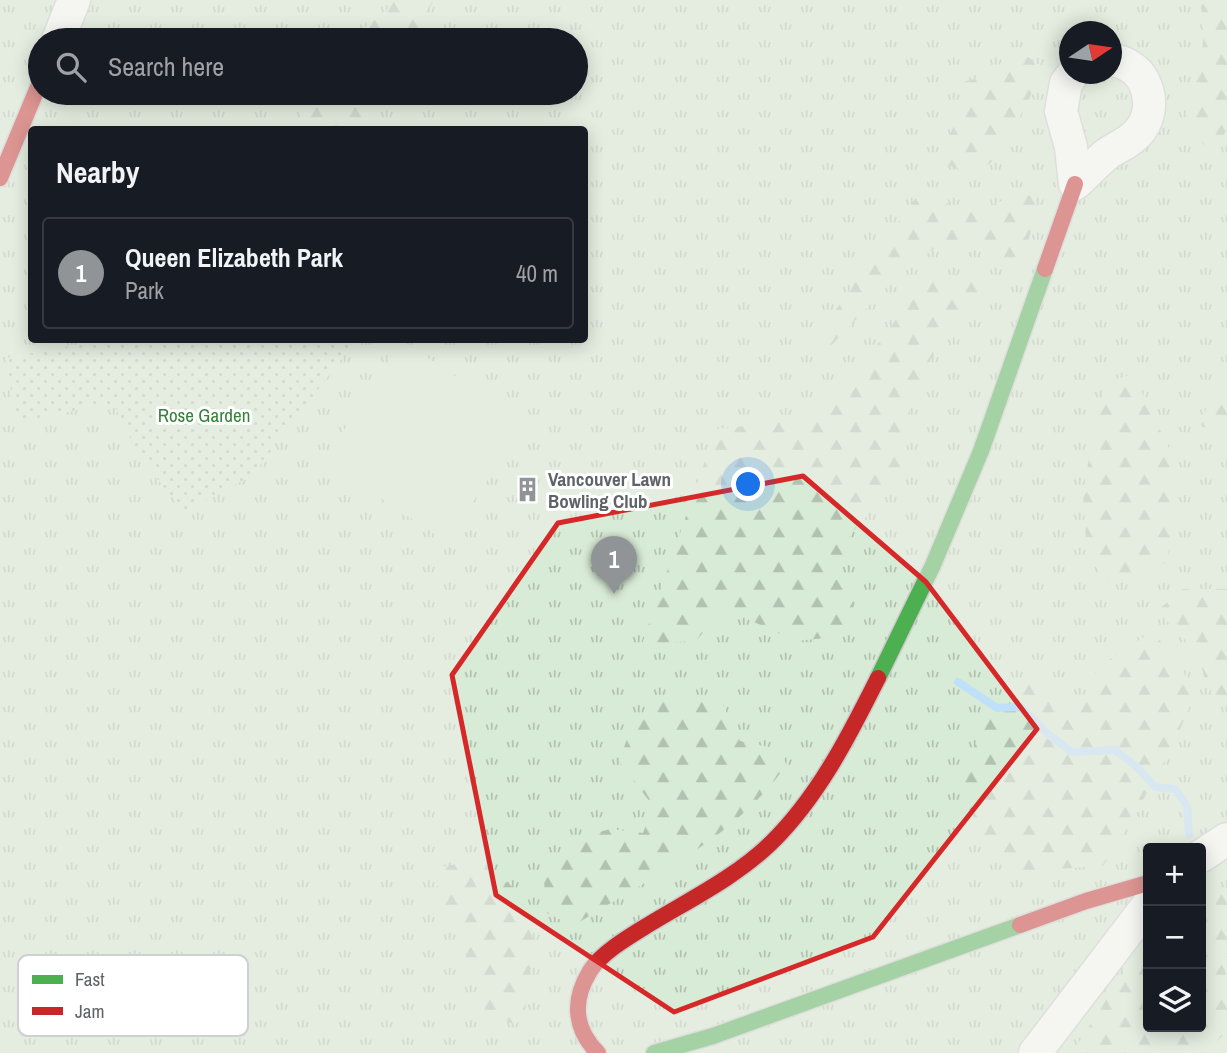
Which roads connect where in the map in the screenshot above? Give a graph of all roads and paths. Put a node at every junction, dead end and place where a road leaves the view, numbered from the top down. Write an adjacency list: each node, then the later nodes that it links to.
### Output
1 (74, 0): 2 (street)
2 (63, 28)
3 (1122, 63): 7 (street)
4 (1066, 84): 7 (street)
5 (30, 105): 6 (street)
6 (0, 178)
7 (1075, 184): 12 (street)
8 (1227, 839): 9 (street)
9 (1206, 853)
10 (1143, 884): 13 (street)
11 (1147, 906): 14 (street)
12 (598, 1053)
13 (654, 1053)
14 (1035, 1053)

